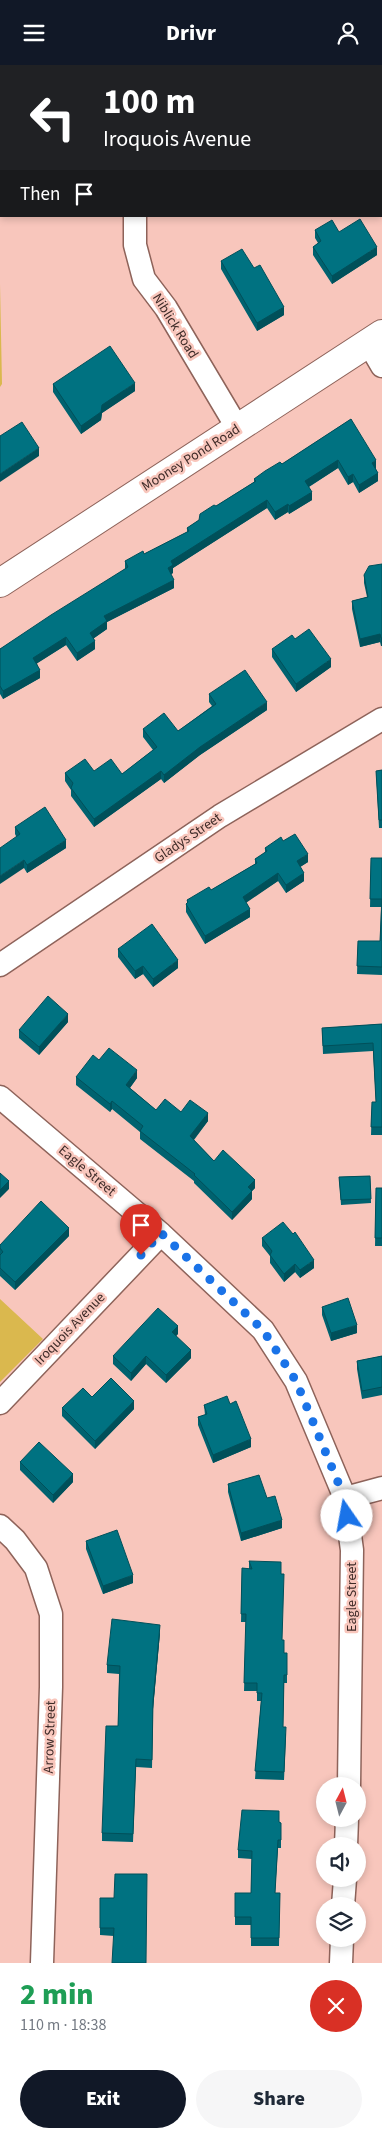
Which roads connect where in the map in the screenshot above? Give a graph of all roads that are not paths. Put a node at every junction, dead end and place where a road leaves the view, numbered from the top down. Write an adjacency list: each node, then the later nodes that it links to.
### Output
1 (136, 217): 4 (street, Niblick Road)
2 (375, 338): 3 (street); 4 (street, Mooney Pond Road)
3 (382, 366)
4 (238, 429): 5 (street, Mooney Pond Road)
5 (0, 583)
6 (382, 719): 7 (street, Gladys Street)
7 (0, 965)
8 (0, 1097): 9 (street, Eagle Street)
9 (161, 1233): 10 (street, Iroquois Avenue); 12 (street, Eagle Street)
10 (0, 1403)
11 (382, 1488): 12 (street)
12 (345, 1499): 14 (street, Eagle Street)
13 (0, 1526): 16 (street, Arrow Street)
14 (349, 1777)
15 (342, 1947): 17 (street)
16 (42, 1963)
17 (341, 1963)

